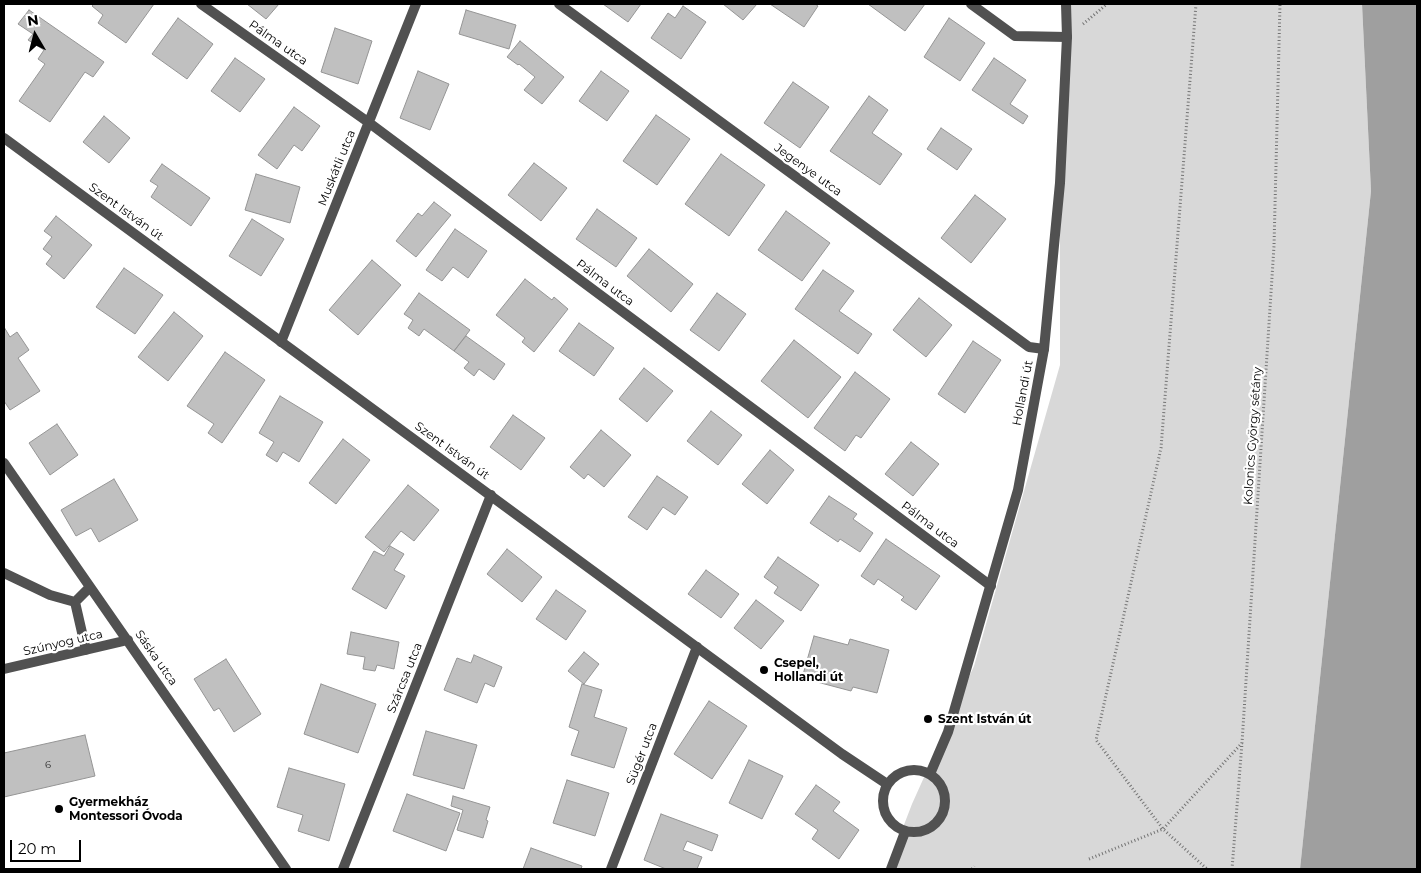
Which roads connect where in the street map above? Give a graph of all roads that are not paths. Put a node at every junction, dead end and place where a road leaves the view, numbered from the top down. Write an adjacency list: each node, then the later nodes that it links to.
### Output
1 (201, 4): 7 (street, Pálma utca)
2 (416, 4): 7 (street, Muskátli utca)
3 (559, 4): 10 (street, Jegenye utca)
4 (971, 4): 6 (street)
5 (1066, 4): 6 (street, Hollandi út)
6 (1067, 37): 10 (street, Hollandi út)
7 (368, 122): 9 (street, Muskátli utca); 14 (street, Pálma utca)
8 (4, 138): 9 (street, Szent István út)
9 (281, 342): 12 (street, Szent István út)
10 (1044, 349): 14 (street, Hollandi út)
11 (4, 463): 15 (street, Sáska utca)
12 (491, 495): 18 (street, Szent István út); 25 (street, Szárcsa utca)
13 (4, 572): 16 (street)
14 (991, 586): 21 (street, Hollandi út)
15 (90, 587): 16 (street); 17 (street, Sáska utca)
16 (75, 602): 19 (street)
17 (128, 640): 19 (street, Szúnyog utca); 24 (street, Sáska utca)
18 (697, 647): 22 (street, Szent István út); 26 (street, Sügér utca)
19 (86, 650): 20 (street, Szúnyog utca)
20 (4, 669)
21 (930, 774): 22 (street); 23 (street)
22 (887, 784): 23 (street)
23 (905, 832): 27 (street)
24 (286, 869)
25 (343, 869)
26 (611, 869)
27 (891, 869)

